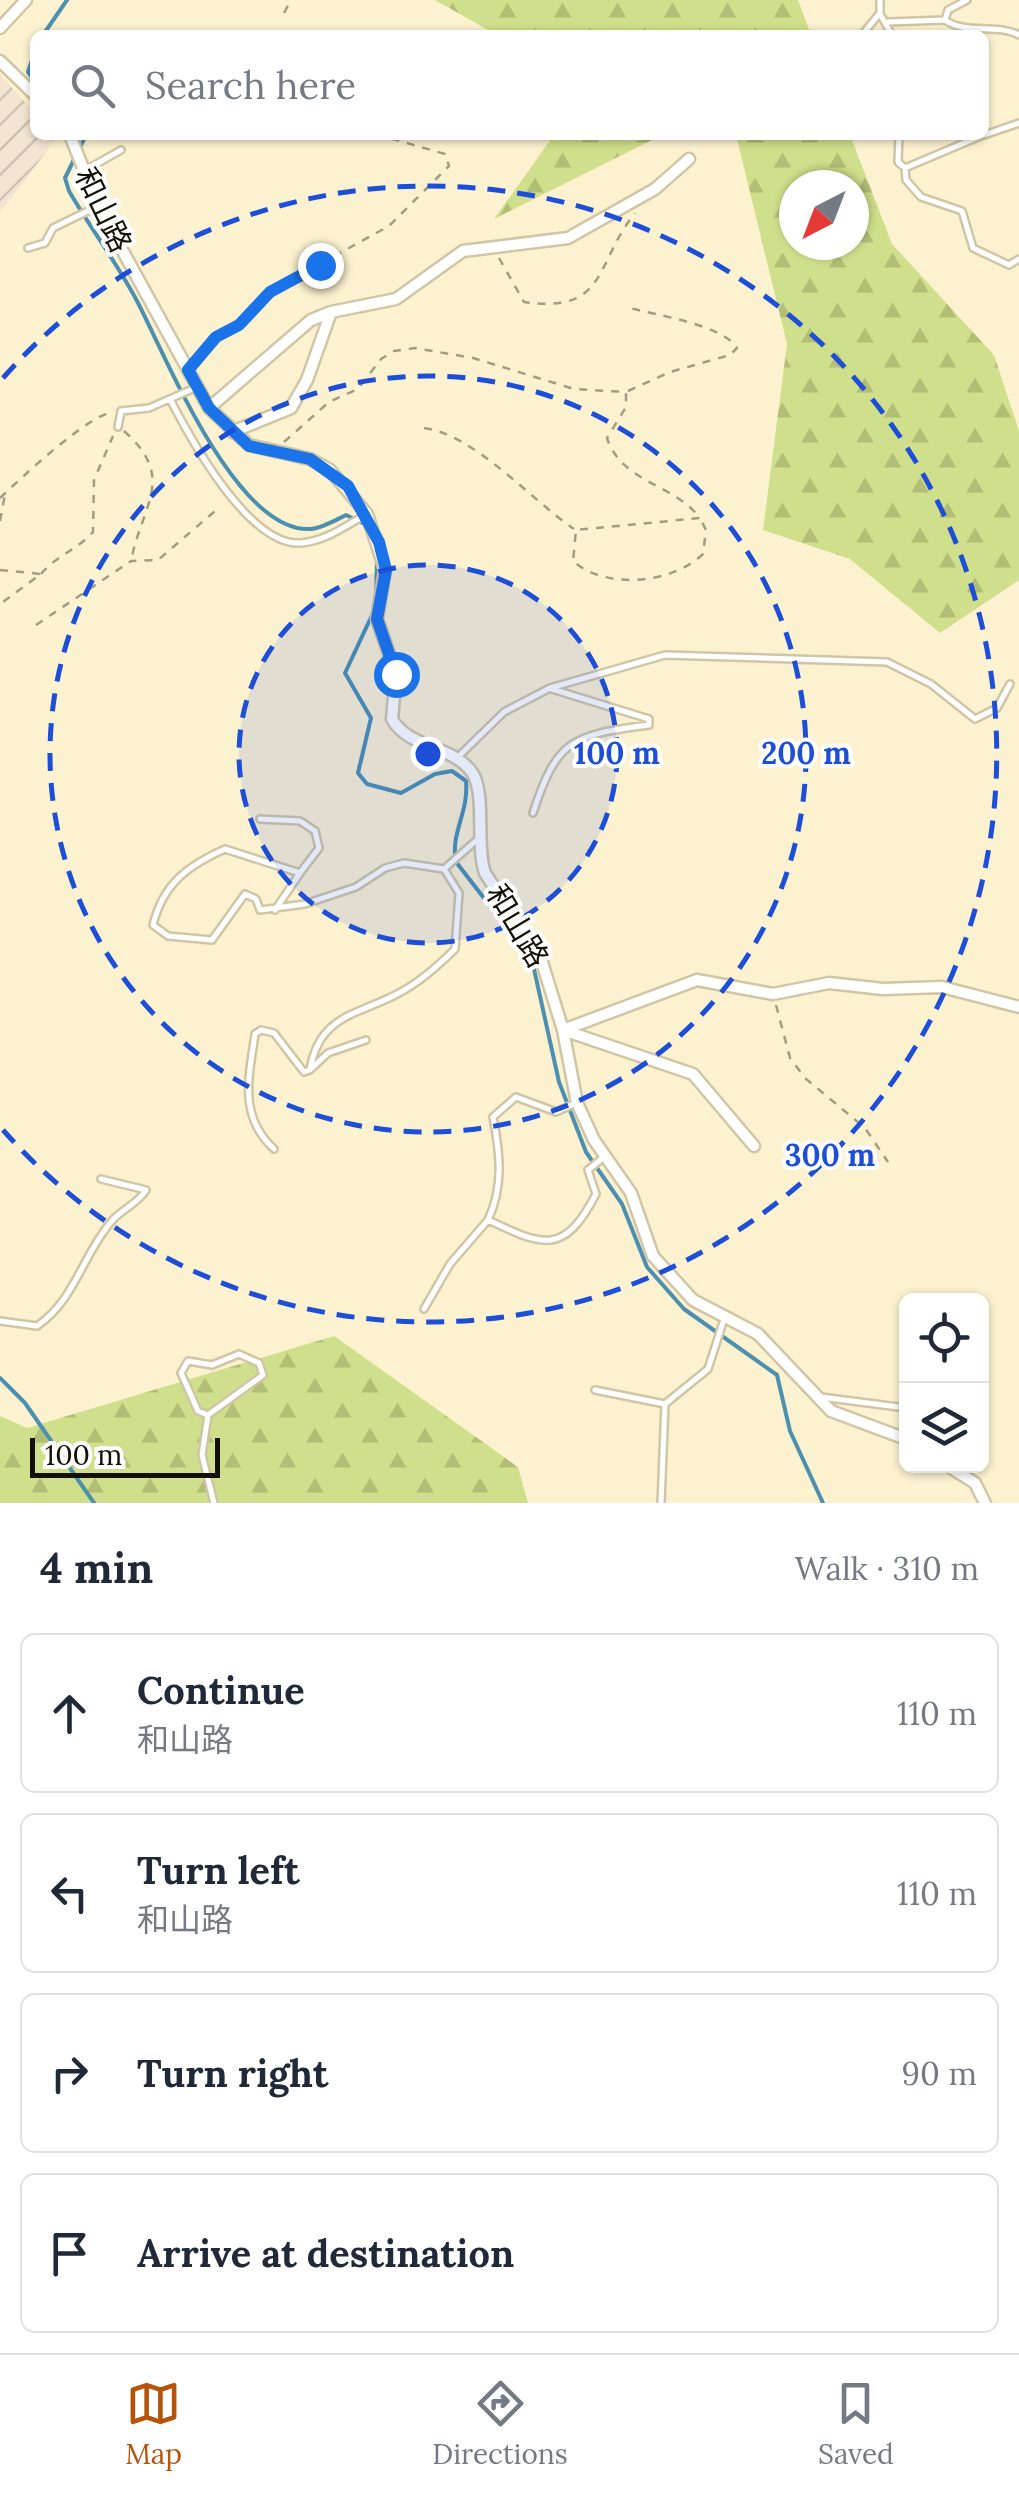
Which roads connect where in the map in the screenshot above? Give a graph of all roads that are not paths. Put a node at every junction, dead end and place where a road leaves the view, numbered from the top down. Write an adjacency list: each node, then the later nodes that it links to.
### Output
1 (26, 0): 7 (street)
2 (880, 0): 4 (lane)
3 (966, 0): 5 (lane)
4 (880, 14): 6 (lane); 8 (lane)
5 (945, 20): 6 (lane); 10 (lane)
6 (888, 22): 9 (lane)
7 (0, 28)
8 (866, 30)
9 (890, 30)
10 (1019, 35)
11 (0, 61): 12 (street)
12 (30, 91)
13 (1019, 123): 14 (lane)
14 (989, 133)
15 (72, 140): 21 (street, 和山路)
16 (899, 140): 20 (lane)
17 (972, 140): 20 (lane)
18 (120, 150): 21 (lane)
19 (688, 159): 25 (street)
20 (905, 168): 24 (lane)
21 (82, 173): 22 (street, 和山路)
22 (98, 206): 23 (lane); 26 (street, 和山路)
23 (28, 248)
24 (1019, 259)
25 (331, 312): 28 (street); 30 (street)
26 (197, 387): 27 (lane); 28 (street, 和山路)
27 (170, 399): 29 (lane); 31 (lane)
28 (209, 408): 30 (street, 和山路)
29 (118, 427)
30 (232, 432): 31 (street, 和山路)
31 (367, 514): 34 (street, 和山路)
32 (1010, 684): 33 (lane)
33 (550, 688): 34 (lane); 35 (lane)
34 (457, 758): 37 (street, 和山路)
35 (533, 813)
36 (260, 819): 39 (lane)
37 (479, 838): 38 (lane); 42 (street, 和山路)
38 (444, 869): 40 (lane); 44 (lane)
39 (300, 872): 40 (lane); 40 (lane)
40 (274, 910)
41 (1019, 1007): 42 (street)
42 (564, 1030): 45 (street, 和山路); 46 (street)
43 (366, 1040): 44 (lane)
44 (310, 1070): 47 (lane)
45 (576, 1103): 48 (street, 和山路); 50 (lane)
46 (754, 1146)
47 (274, 1149)
48 (605, 1156): 50 (lane); 52 (street, 和山路)
49 (101, 1179): 53 (lane)
50 (488, 1220): 51 (lane)
51 (424, 1309)
52 (724, 1316): 55 (street, 和山路); 56 (lane)
53 (0, 1321)
54 (595, 1390): 56 (lane)
55 (813, 1396): 57 (lane); 59 (street, 和山路)
56 (666, 1404): 62 (lane)
57 (899, 1407)
58 (208, 1415): 58 (lane); 61 (lane)
59 (899, 1437)
60 (959, 1473): 63 (street)
61 (214, 1503)
62 (661, 1503)
63 (986, 1503)

